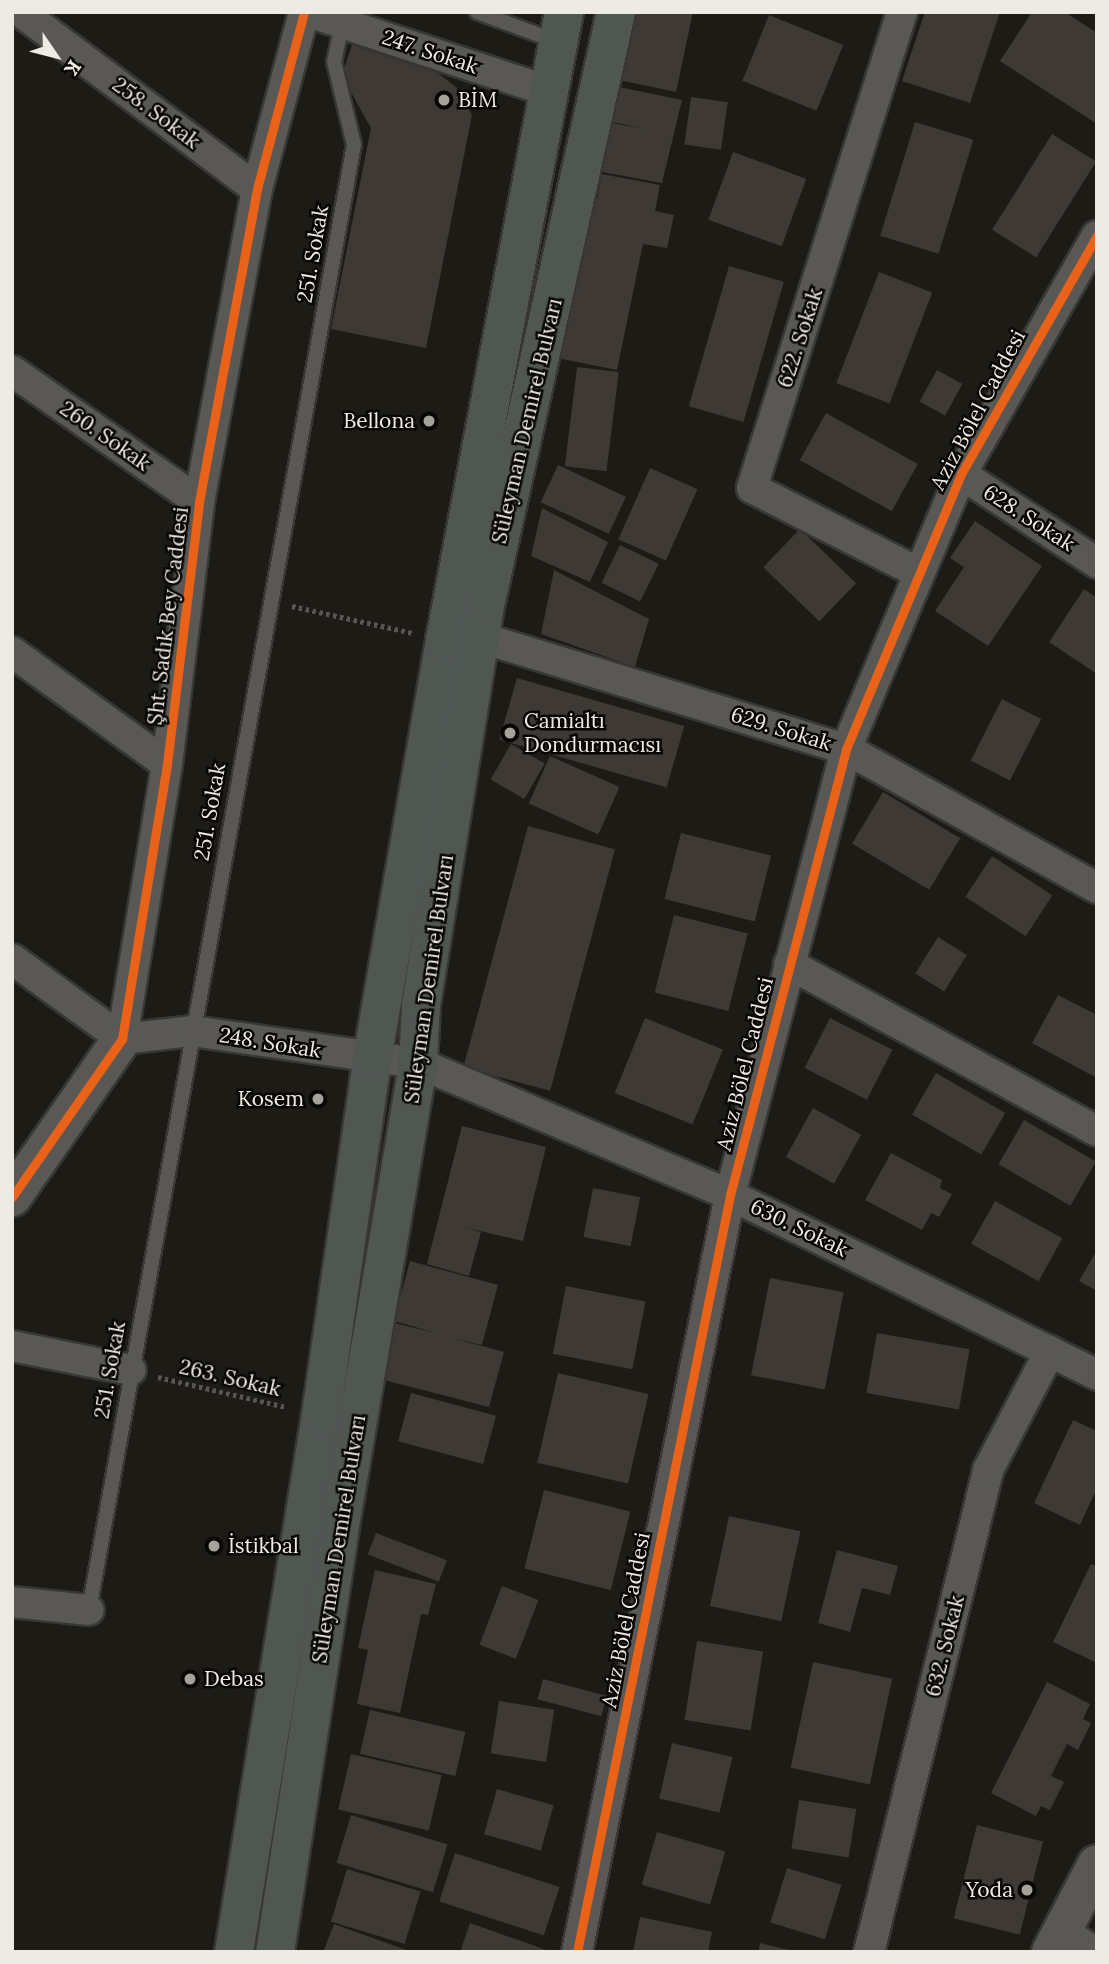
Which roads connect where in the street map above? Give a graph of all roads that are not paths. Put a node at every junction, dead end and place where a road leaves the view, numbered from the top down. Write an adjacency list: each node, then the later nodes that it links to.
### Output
1 (21, 12): 9 (street, 258. Sokak)
2 (306, 12): 6 (street, 247. Sokak); 9 (street, Şht. Sadık Bey Caddesi)
3 (477, 12): 7 (lane)
4 (616, 12): 17 (main road, Süleyman Demirel Bulvarı)
5 (902, 12): 16 (street, 622. Sokak)
6 (342, 23): 8 (street, 247. Sokak); 24 (lane, 251. Sokak)
7 (562, 27): 8 (main road, Süleyman Demirel Bulvarı)
8 (552, 92): 17 (main road, Süleyman Demirel Bulvarı)
9 (257, 189): 14 (street, Şht. Sadık Bey Caddesi)
10 (1097, 236): 11 (street, Aziz Bölel Caddesi)
11 (1086, 275): 13 (street, Aziz Bölel Caddesi)
12 (12, 371): 14 (street, 260. Sokak)
13 (961, 474): 15 (street, 628. Sokak); 16 (street, Aziz Bölel Caddesi)
14 (199, 502): 20 (street, Şht. Sadık Bey Caddesi)
15 (1097, 563)
16 (917, 572): 19 (street, Aziz Bölel Caddesi)
17 (463, 639): 19 (street, 629. Sokak); 26 (main road, Süleyman Demirel Bulvarı); 27 (main road, Süleyman Demirel Bulvarı)
18 (12, 652): 20 (street)
19 (846, 749): 21 (street, 629. Sokak); 23 (street, Aziz Bölel Caddesi)
20 (167, 764): 25 (street, Şht. Sadık Bey Caddesi)
21 (1097, 888)
22 (12, 959): 25 (street)
23 (789, 964): 28 (street); 29 (street, Aziz Bölel Caddesi)
24 (192, 1031): 25 (street, 248. Sokak); 26 (street, 248. Sokak); 33 (lane, 251. Sokak)
25 (122, 1040): 30 (street, Şht. Sadık Bey Caddesi)
26 (372, 1059): 27 (street, 248. Sokak); 39 (main road, Süleyman Demirel Bulvarı)
27 (418, 1063): 29 (street, 630. Sokak); 40 (main road, Süleyman Demirel Bulvarı)
28 (1097, 1131)
29 (730, 1195): 32 (street, 630. Sokak); 41 (street, Aziz Bölel Caddesi)
30 (12, 1197)
31 (12, 1346): 33 (street)
32 (1050, 1351): 34 (street, 630. Sokak); 42 (street, 632. Sokak)
33 (131, 1370): 36 (lane, 251. Sokak)
34 (1097, 1375)
35 (12, 1602): 36 (street)
36 (89, 1611)
37 (1097, 1864): 38 (street)
38 (1055, 1941): 43 (street)
39 (234, 1952)
40 (275, 1952)
41 (577, 1952)
42 (869, 1952)
43 (1095, 1952)

